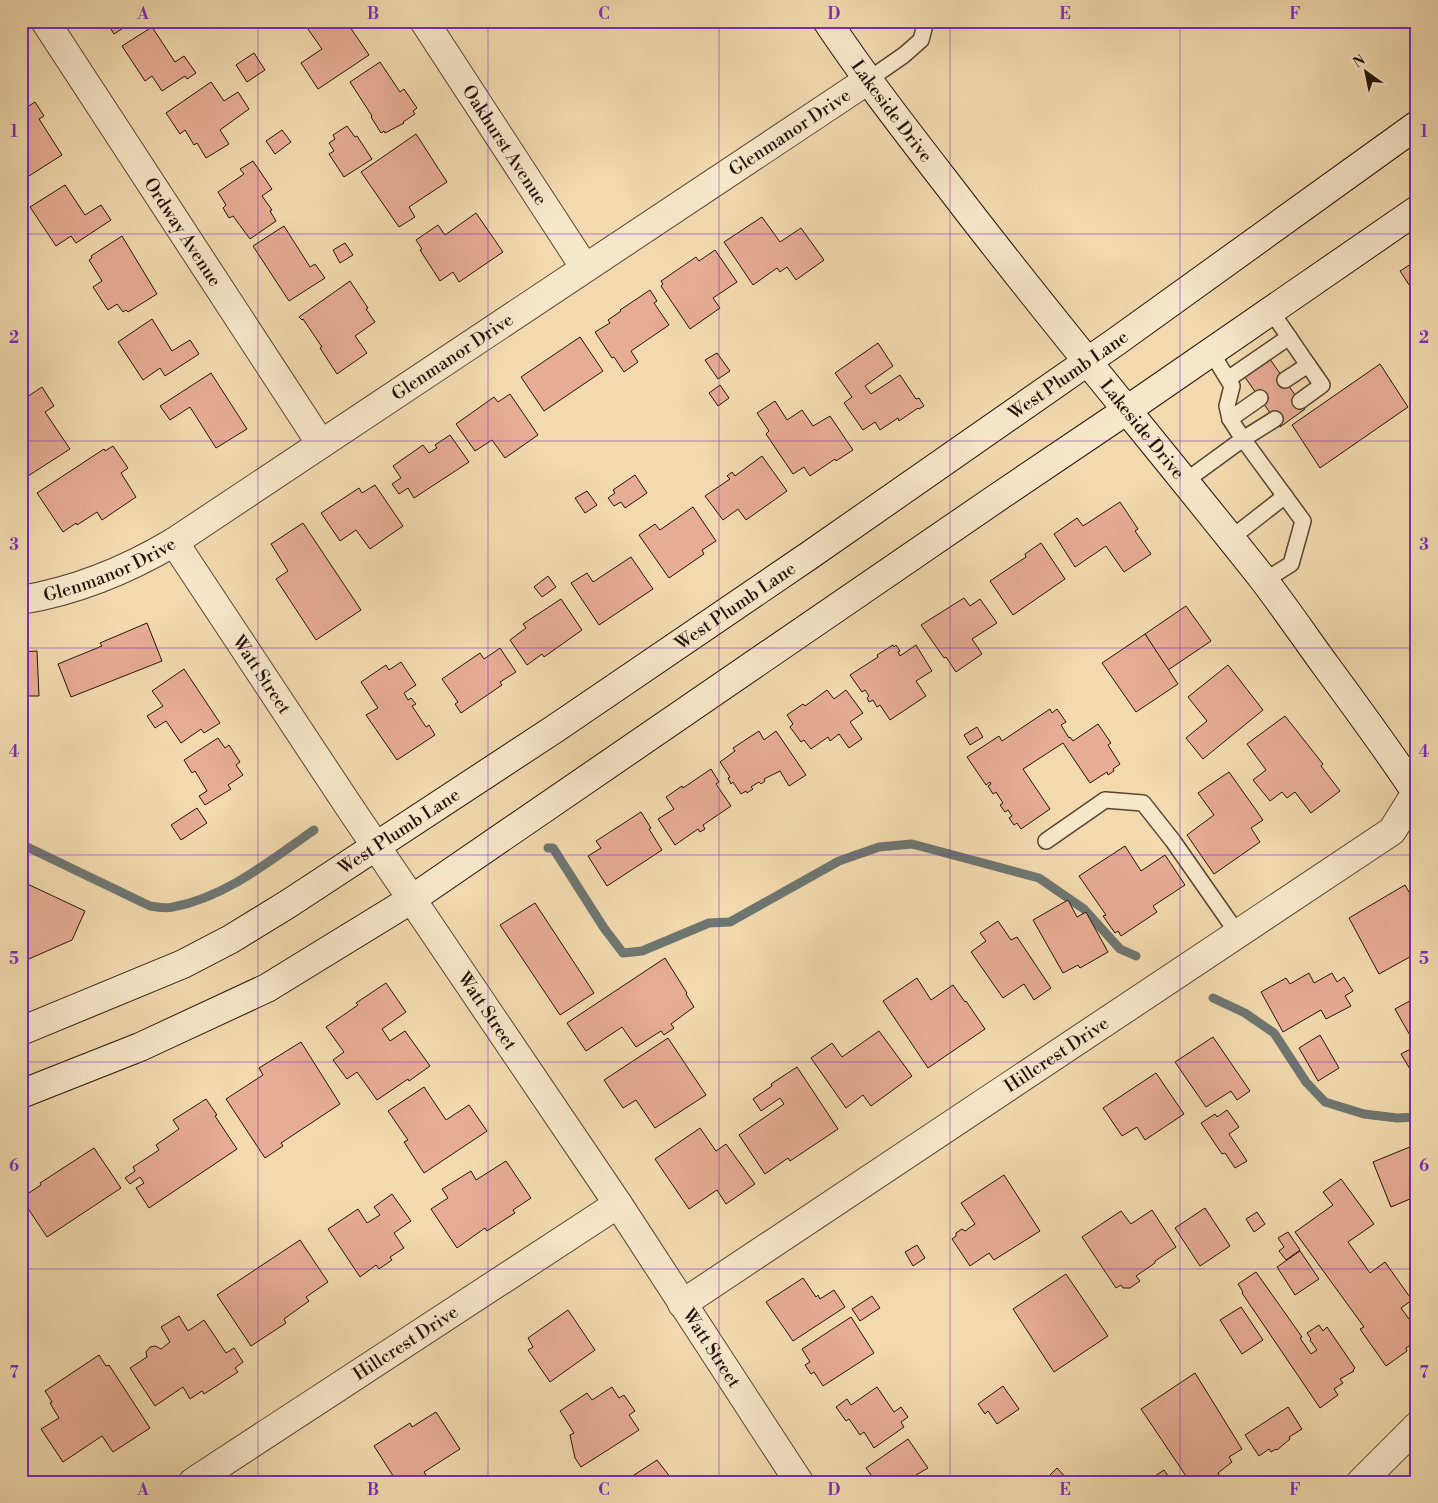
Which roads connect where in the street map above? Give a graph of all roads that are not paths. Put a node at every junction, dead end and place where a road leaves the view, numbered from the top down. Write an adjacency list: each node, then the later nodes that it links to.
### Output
1 (45, 21): 22 (street, Ordway Avenue)
2 (424, 21): 8 (street, Oakhurst Avenue)
3 (827, 21): 5 (street, Lakeside Drive)
4 (926, 21): 5 (lane)
5 (868, 80): 8 (street, Glenmanor Drive); 12 (street, Lakeside Drive)
6 (1417, 126): 12 (street, West Plumb Lane)
7 (1417, 210): 9 (street)
8 (585, 268): 22 (street, Glenmanor Drive)
9 (1271, 311): 10 (lane); 11 (street)
10 (1289, 337): 13 (lane); 14 (lane)
11 (1211, 352): 14 (lane); 18 (street)
12 (1087, 362): 18 (street, Lakeside Drive); 31 (street, West Plumb Lane)
13 (1308, 364): 15 (lane); 17 (lane)
14 (1228, 379): 19 (lane)
15 (1285, 380)
16 (1260, 398): 19 (lane)
17 (1300, 401)
18 (1128, 410): 23 (street, Lakeside Drive); 32 (street)
19 (1230, 419): 21 (lane)
20 (1275, 419): 21 (lane)
21 (1243, 439): 23 (lane); 24 (lane)
22 (321, 444): 26 (street, Glenmanor Drive)
23 (1184, 482): 25 (street, Lakeside Drive)
24 (1285, 496): 25 (lane); 27 (lane)
25 (1230, 539): 27 (street, Lakeside Drive)
26 (174, 542): 28 (street, Glenmanor Drive); 31 (street, Watt Street)
27 (1264, 582): 29 (street, Lakeside Drive)
28 (26, 591)
29 (1417, 792): 33 (street, Hillcrest Drive)
30 (1046, 841): 33 (lane)
31 (377, 846): 32 (street, Watt Street); 34 (street, West Plumb Lane)
32 (412, 899): 35 (street); 36 (street, Watt Street)
33 (1238, 934): 37 (street, Hillcrest Drive)
34 (21, 1031)
35 (21, 1094)
36 (618, 1204): 37 (street, Watt Street); 39 (street, Hillcrest Drive)
37 (682, 1304): 40 (street, Watt Street)
38 (1417, 1426): 41 (street)
39 (193, 1482)
40 (799, 1482)
41 (1362, 1482)

